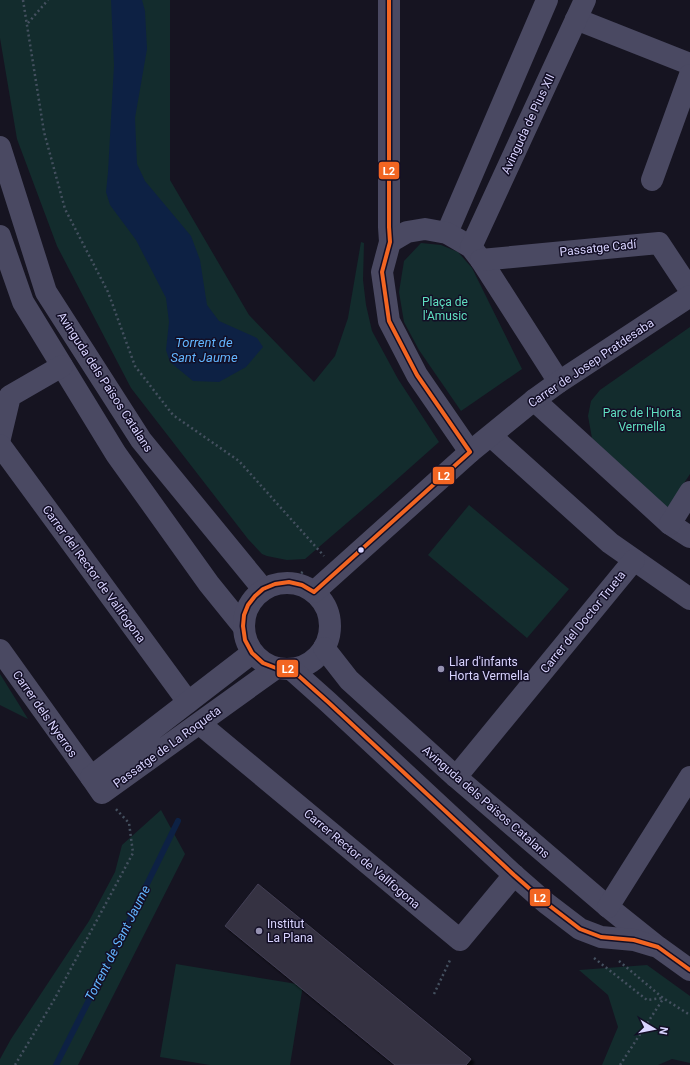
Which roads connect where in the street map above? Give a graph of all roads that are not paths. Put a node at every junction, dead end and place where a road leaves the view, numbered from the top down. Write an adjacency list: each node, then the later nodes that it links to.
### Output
1 (389, 0): 10 (street)
2 (547, 0): 8 (street)
3 (580, 9): 4 (street); 11 (street, Avinguda de Pius XII)
4 (690, 64)
5 (690, 75): 7 (street)
6 (0, 147): 25 (street, Avinguda dels Països Catalans)
7 (652, 180)
8 (447, 233): 10 (street); 11 (street)
9 (0, 236): 14 (street)
10 (390, 242): 20 (street)
11 (476, 254): 12 (street, Passatge Cadí); 15 (street)
12 (690, 290)
13 (690, 296): 15 (street, Carrer de Josep Pratdesaba)
14 (62, 366): 18 (street); 28 (street)
15 (559, 382): 16 (street, Carrer de Josep Pratdesaba)
16 (534, 400): 17 (street, Carrer de Josep Pratdesaba); 22 (street)
17 (491, 436): 20 (street, Carrer de Josep Pratdesaba); 24 (street)
18 (0, 438)
19 (0, 445): 33 (street, Carrer del Rector de Vallfogona)
20 (470, 452): 26 (street, Carrer de Josep Pratdesaba)
21 (690, 492): 22 (street)
22 (670, 524): 23 (street)
23 (690, 537)
24 (634, 560): 27 (street); 35 (street, Carrer del Doctor Trueta)
25 (263, 589): 26 (street); 28 (street)
26 (314, 592): 29 (street)
27 (690, 599)
28 (243, 626): 31 (street)
29 (324, 648): 32 (street); 35 (street, Avinguda dels Països Catalans)
30 (0, 650): 37 (street, Carrer dels Nyerros)
31 (252, 653): 32 (street); 33 (street, Passatge de La Roqueta)
32 (284, 669): 34 (street, Passatge de La Roqueta); 38 (street, Avinguda dels Països Catalans)
33 (188, 702): 37 (street, Passatge de La Roqueta)
34 (200, 724): 37 (street, Passatge de La Roqueta); 38 (street, Carrer Rector de Vallfogona)
35 (456, 777): 39 (street, Avinguda dels Països Catalans)
36 (690, 777): 39 (street)
37 (96, 785)
38 (514, 875): 40 (street, Avinguda dels Països Catalans)
39 (608, 907): 40 (street, Avinguda dels Països Catalans)
40 (658, 947): 41 (street, Avinguda dels Països Catalans)
41 (690, 970)

